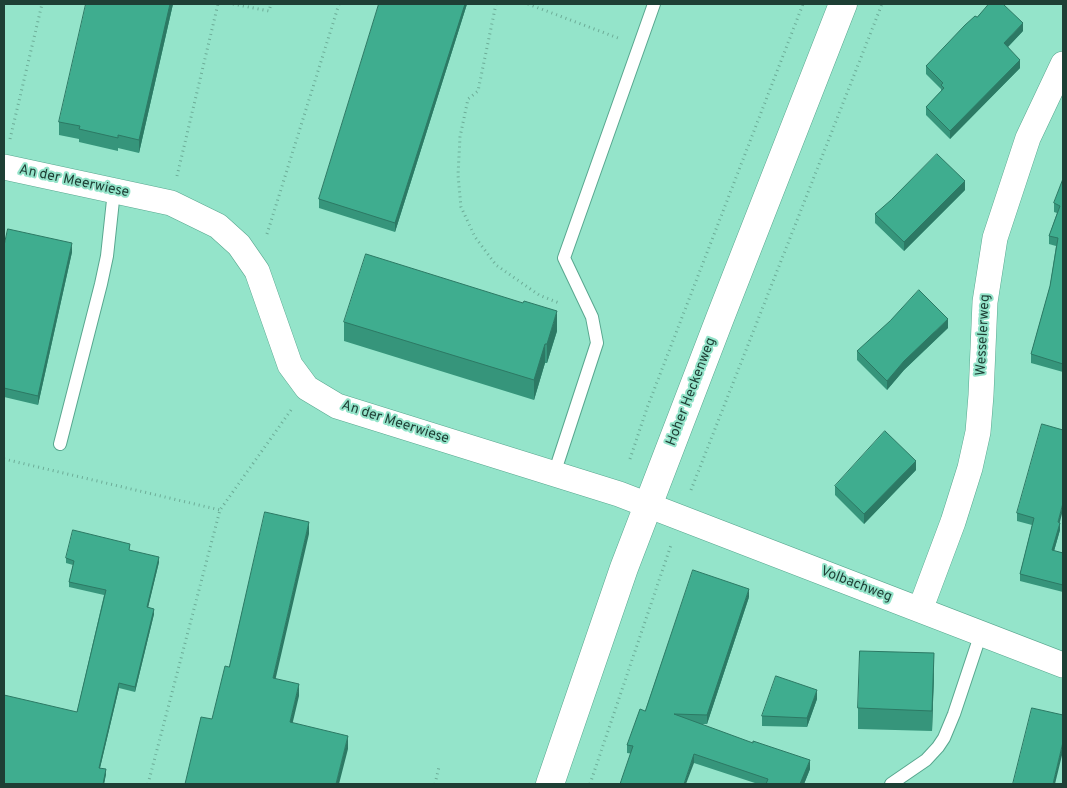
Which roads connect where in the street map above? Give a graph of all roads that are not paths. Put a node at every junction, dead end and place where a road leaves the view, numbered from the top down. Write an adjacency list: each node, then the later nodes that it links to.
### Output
1 (654, 4): 7 (lane)
2 (843, 4): 8 (street, Hoher Heckenweg)
3 (1063, 64): 9 (street, Wesselerweg)
4 (6, 156): 5 (street, An der Meerwiese)
5 (114, 191): 6 (lane); 7 (street, An der Meerwiese)
6 (60, 444)
7 (554, 474): 8 (street, An der Meerwiese)
8 (649, 504): 9 (street, Volbachweg); 12 (street, Hoher Heckenweg)
9 (920, 610): 10 (street, Volbachweg)
10 (981, 633): 11 (street, Volbachweg); 13 (lane)
11 (1063, 664)
12 (550, 784)
13 (891, 784)

